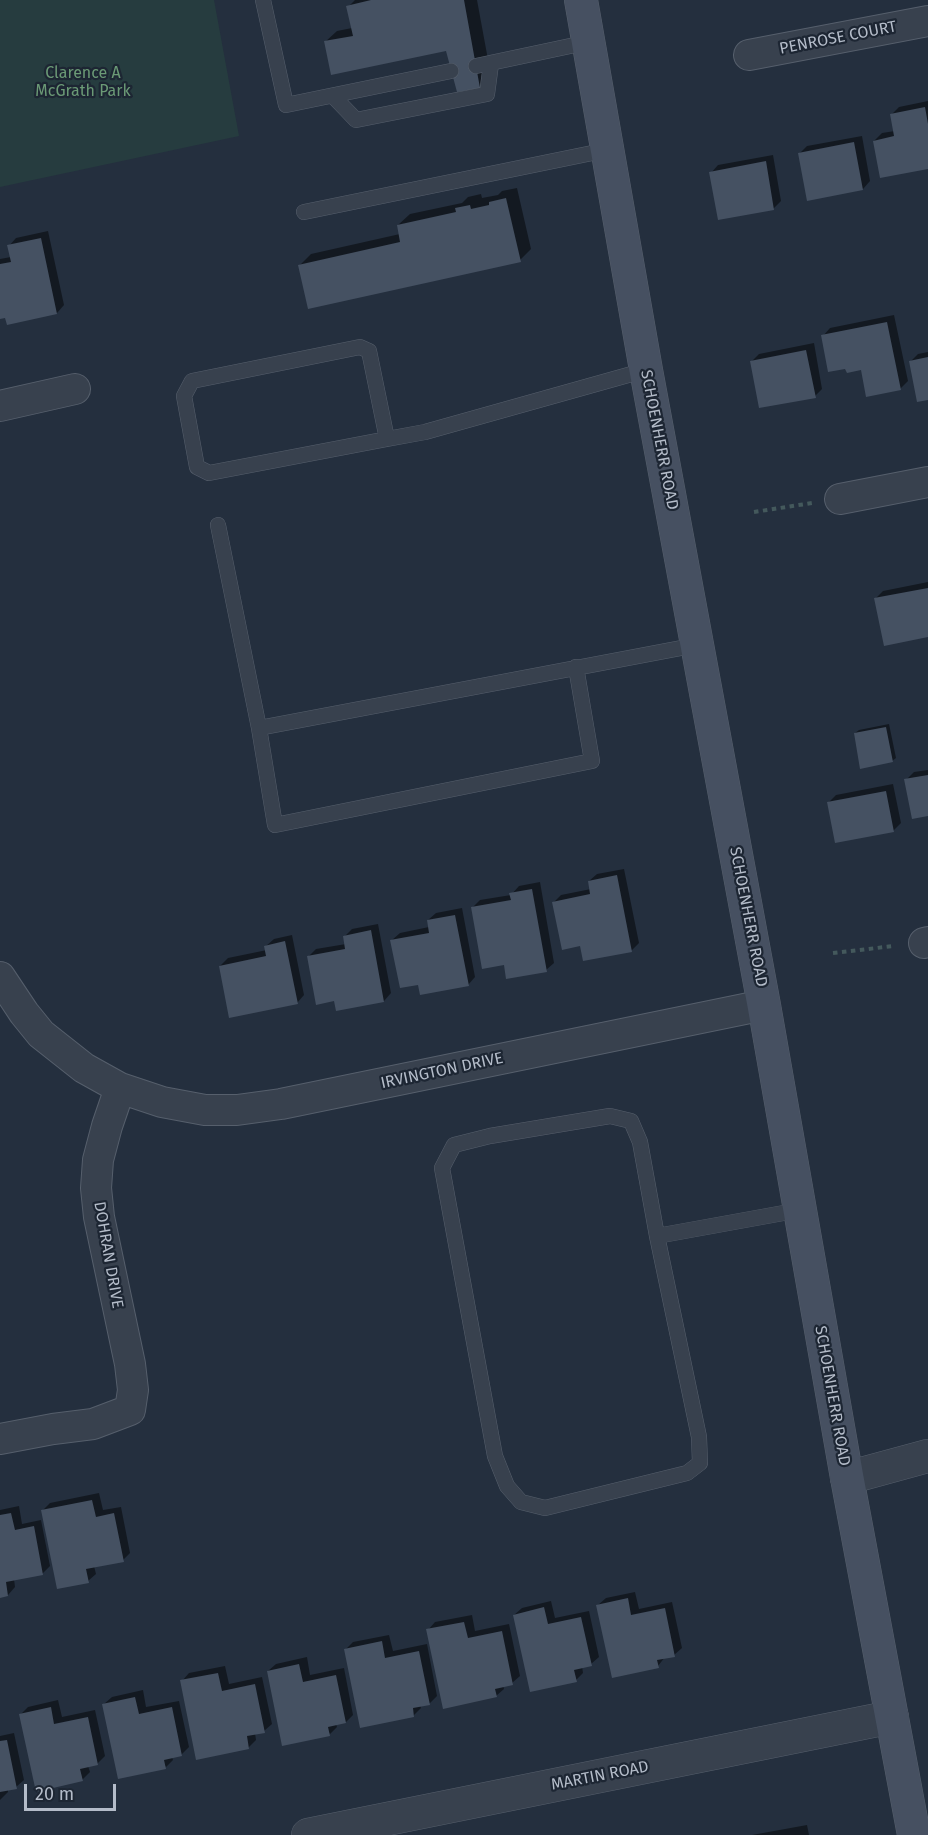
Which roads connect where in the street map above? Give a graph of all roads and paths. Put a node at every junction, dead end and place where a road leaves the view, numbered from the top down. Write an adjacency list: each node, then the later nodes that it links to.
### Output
1 (263, 0): 7 (lane)
2 (581, 0): 4 (main road, SCHOENHERR ROAD)
3 (928, 21): 5 (street, PENROSE COURT)
4 (589, 42): 7 (lane); 8 (main road, SCHOENHERR ROAD)
5 (749, 55)
6 (451, 71): 7 (lane)
7 (333, 96)
8 (608, 150): 9 (lane); 10 (main road, SCHOENHERR ROAD)
9 (304, 212)
10 (646, 370): 13 (lane); 18 (main road, SCHOENHERR ROAD)
11 (75, 389): 12 (street)
12 (0, 406)
13 (387, 439): 13 (lane)
14 (928, 482): 15 (street)
15 (840, 499): 16 (path)
16 (754, 513)
17 (218, 525): 20 (lane)
18 (698, 645): 19 (lane); 24 (main road, SCHOENHERR ROAD)
19 (576, 667): 20 (lane); 20 (lane)
20 (259, 728)
21 (926, 943): 22 (path)
22 (833, 953)
23 (0, 977): 25 (street)
24 (764, 1005): 25 (street, IRVINGTON DRIVE); 26 (main road, SCHOENHERR ROAD)
25 (120, 1088): 28 (street, DOHRAN DRIVE)
26 (800, 1210): 27 (lane); 30 (main road, SCHOENHERR ROAD)
27 (657, 1236): 27 (lane)
28 (0, 1439)
29 (928, 1456): 30 (street)
30 (847, 1478): 31 (main road, SCHOENHERR ROAD)
31 (892, 1717): 32 (street, MARTIN ROAD); 33 (main road, SCHOENHERR ROAD)
32 (308, 1835)
33 (914, 1835)

